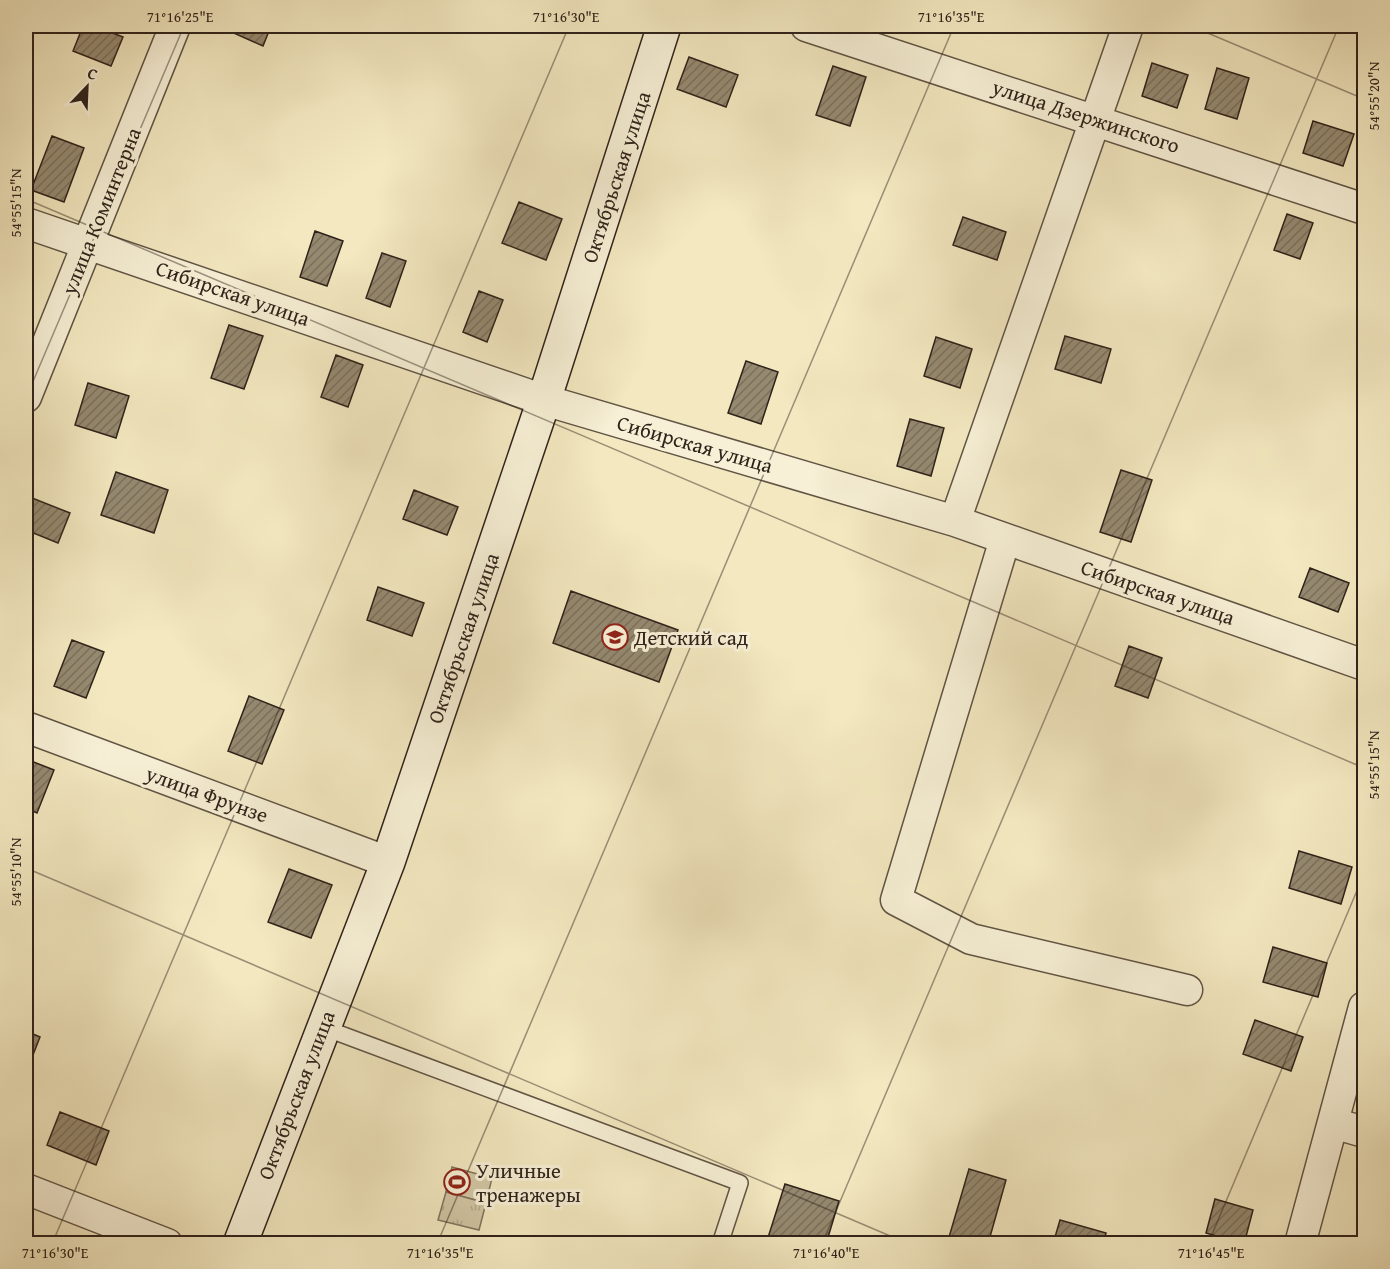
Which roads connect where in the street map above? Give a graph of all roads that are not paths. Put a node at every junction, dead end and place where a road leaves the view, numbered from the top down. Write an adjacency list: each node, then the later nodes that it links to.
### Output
1 (175, 26): 8 (street, улица Коминтерна)
2 (664, 26): 10 (street, Октябрьская улица)
3 (806, 26): 5 (street, улица Дзержинского)
4 (1128, 26): 5 (street)
5 (1096, 119): 6 (street, улица Дзержинского); 11 (street)
6 (1365, 208)
7 (26, 223): 8 (street, Сибирская улица)
8 (88, 243): 9 (street, улица Коминтерна); 10 (street, Сибирская улица)
9 (26, 397)
10 (544, 400): 11 (street, Сибирская улица); 15 (street, Октябрьская улица)
11 (955, 521): 12 (street, Сибирская улица)
12 (1005, 539): 13 (street, Сибирская улица); 16 (street)
13 (1365, 665)
14 (26, 727): 15 (street, улица Фрунзе)
15 (388, 862): 18 (street, Октябрьская улица)
16 (1187, 990)
17 (1365, 1007): 19 (street)
18 (322, 1027): 23 (street, Октябрьская улица); 24 (lane)
19 (1332, 1123): 20 (street); 25 (street)
20 (1365, 1132)
21 (26, 1190): 22 (street)
22 (167, 1244)
23 (240, 1244)
24 (720, 1244)
25 (1300, 1244)

